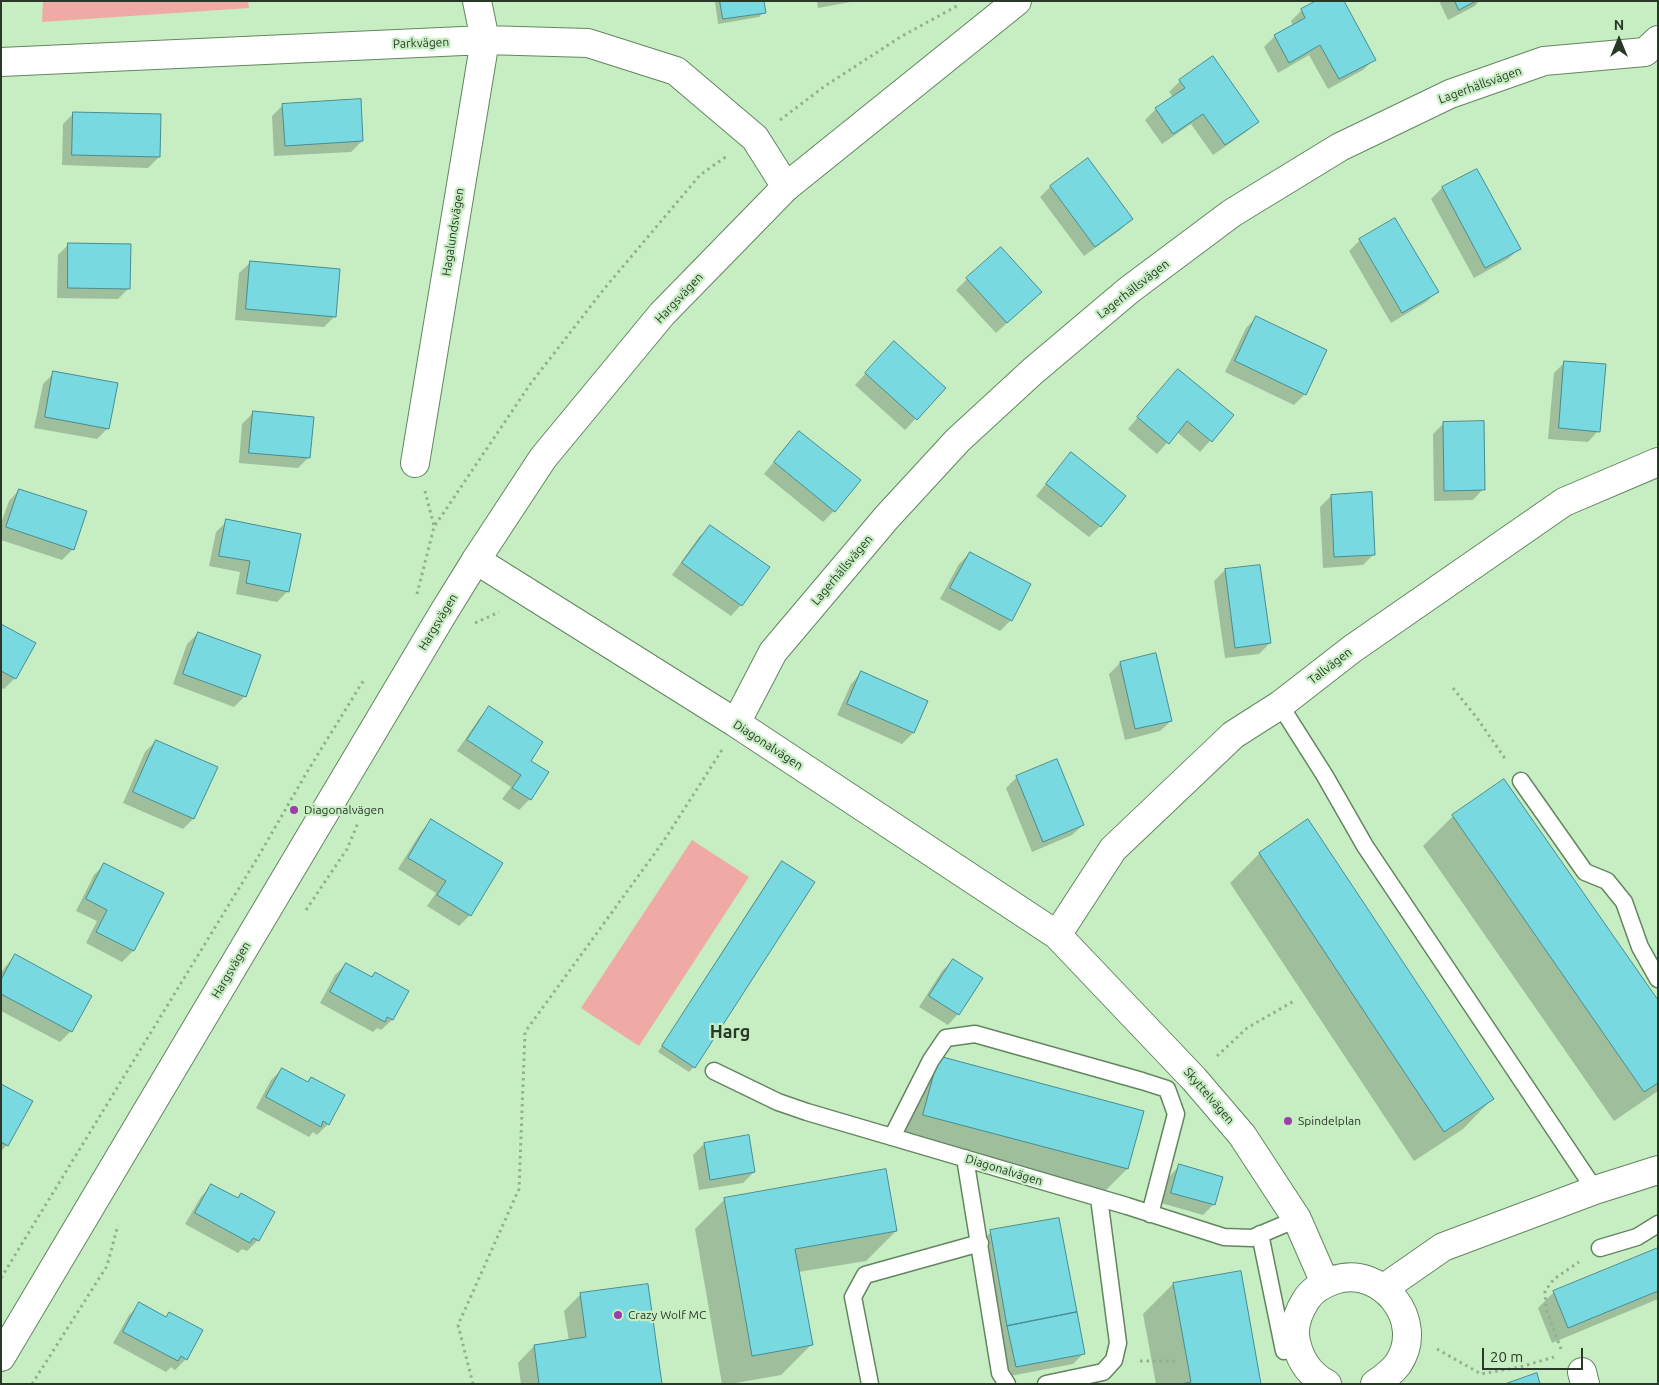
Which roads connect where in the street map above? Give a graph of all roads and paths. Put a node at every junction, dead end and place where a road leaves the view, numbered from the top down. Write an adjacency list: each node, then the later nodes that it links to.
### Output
1 (477, 1): 3 (street, Hagalundsvägen)
2 (1017, 1): 6 (street, Hargsvägen)
3 (485, 40): 5 (street, Parkvägen); 6 (street, Parkvägen); 8 (street, Hagalundsvägen)
4 (1658, 40): 14 (street, Lagerhällsvägen)
5 (1, 62)
6 (786, 187): 9 (street, Hargsvägen)
7 (1658, 462): 13 (street, Tallvägen)
8 (415, 463)
9 (476, 560): 14 (street, Diagonalvägen); 39 (street, Hargsvägen)
10 (501, 611): 11 (path)
11 (472, 625)
12 (1453, 688): 15 (path)
13 (1280, 705): 18 (street, Tallvägen); 26 (lane)
14 (736, 723): 18 (street, Diagonalvägen); 43 (path)
15 (1521, 781): 19 (lane)
16 (360, 816): 17 (path)
17 (305, 912)
18 (1057, 935): 22 (street, Skyttelvägen)
19 (1658, 979)
20 (1294, 1001): 22 (path)
21 (714, 1071): 23 (lane, Diagonalvägen)
22 (1194, 1078): 29 (street, Skyttelvägen)
23 (892, 1137): 24 (lane, Diagonalvägen); 28 (lane)
24 (965, 1158): 27 (lane, Diagonalvägen); 33 (lane)
25 (1658, 1170): 26 (street)
26 (1595, 1190): 36 (street)
27 (1099, 1198): 28 (lane, Diagonalvägen); 40 (lane)
28 (1150, 1214): 32 (lane, Diagonalvägen)
29 (1297, 1219): 32 (lane, Diagonalvägen); 35 (street, Skyttelvägen)
30 (119, 1222): 42 (path)
31 (1658, 1224): 34 (lane)
32 (1260, 1234): 38 (lane)
33 (980, 1243): 44 (lane); 45 (lane)
34 (1600, 1248): 37 (path)
35 (1325, 1283): 36 (street); 47 (street)
36 (1384, 1288): 37 (street)
37 (1407, 1332): 48 (street)
38 (1284, 1351)
39 (1, 1357)
40 (1114, 1360): 41 (path); 46 (lane)
41 (1176, 1362)
42 (32, 1384)
43 (473, 1384)
44 (870, 1384)
45 (1007, 1384)
46 (1046, 1384)
47 (1327, 1384)
48 (1376, 1384)

